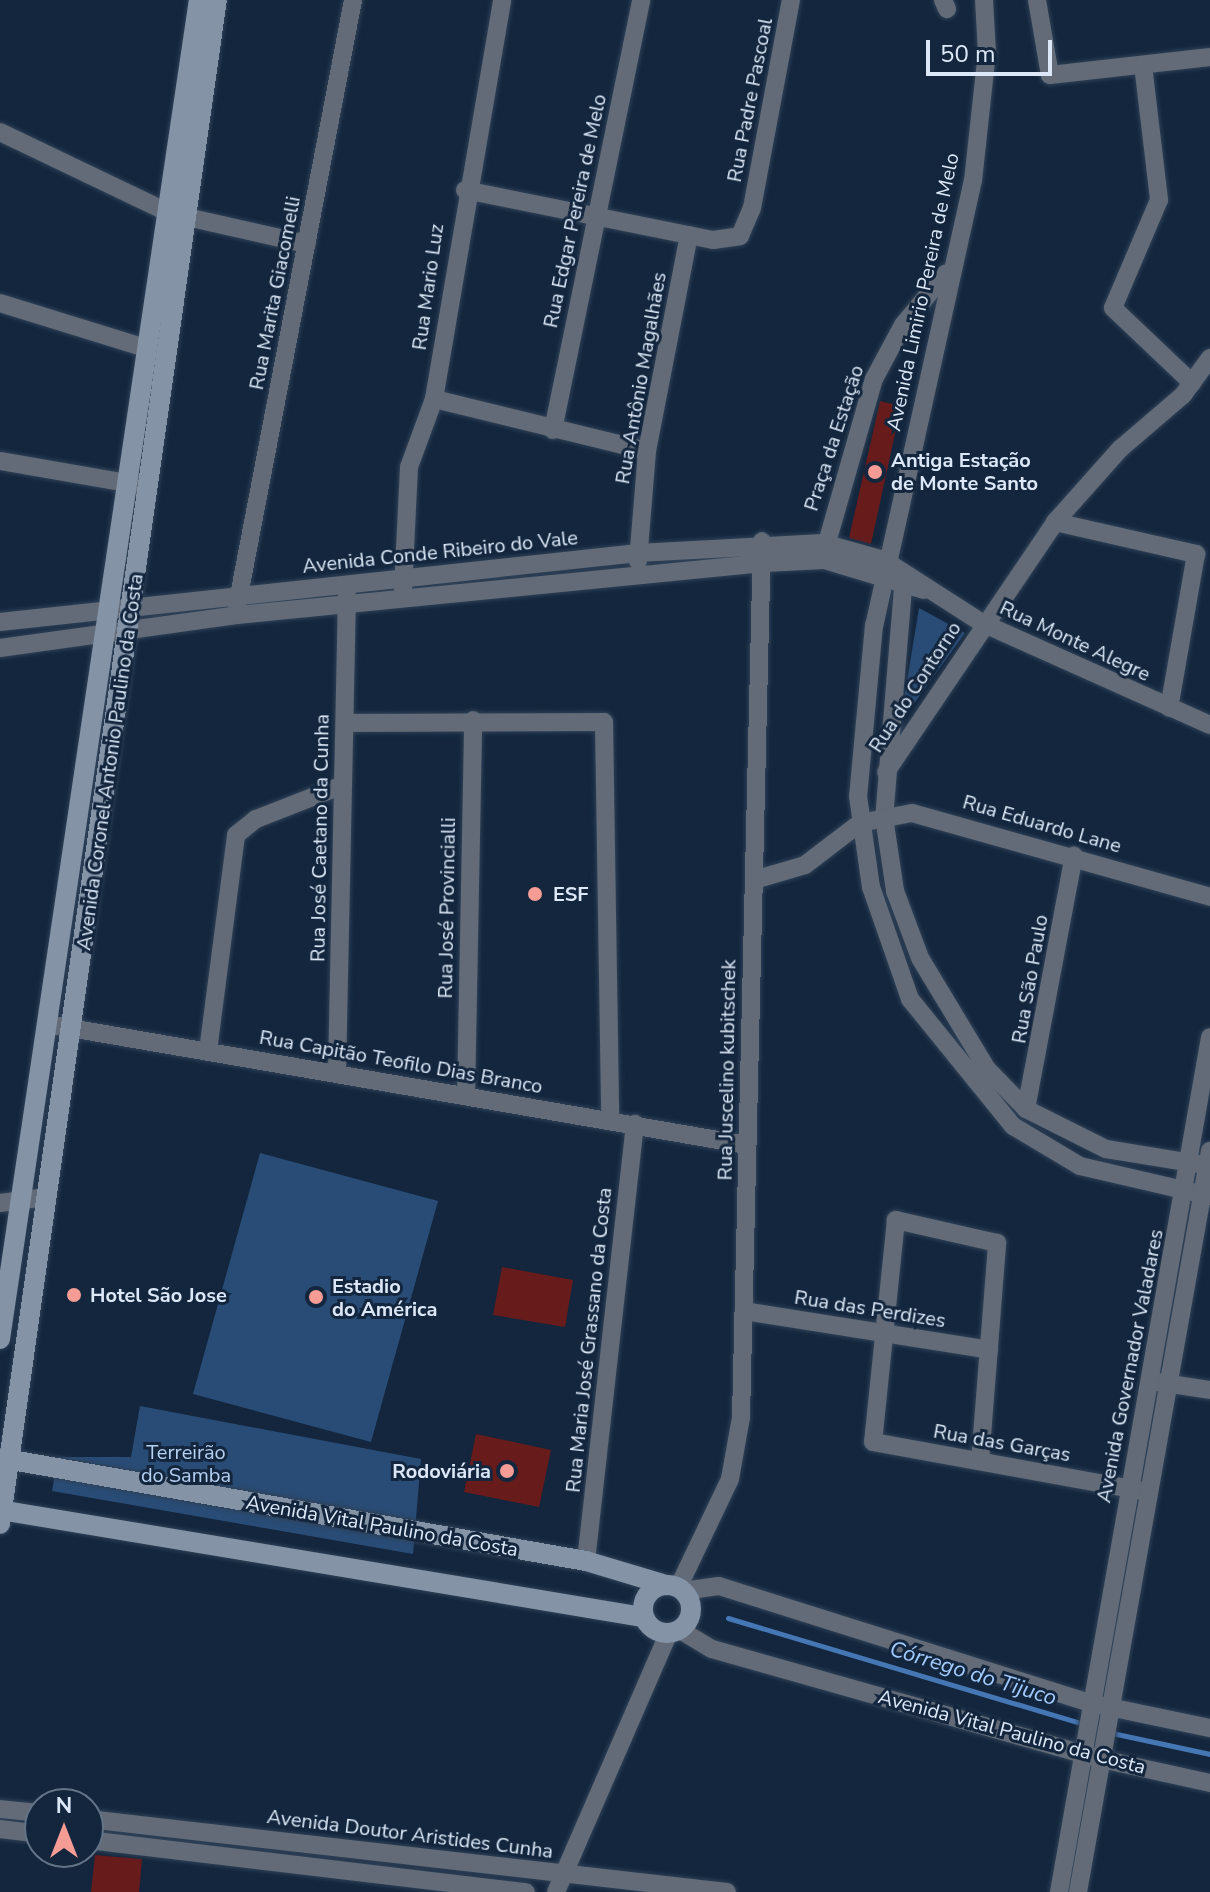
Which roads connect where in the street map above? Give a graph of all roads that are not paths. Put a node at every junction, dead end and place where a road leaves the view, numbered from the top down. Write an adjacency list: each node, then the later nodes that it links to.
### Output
1 (353, 0): 15 (street, Rua Marita Giacomelli)
2 (502, 0): 11 (street, Rua Mario Luz)
3 (641, 0): 13 (street, Rua Edgar Pereira de Melo)
4 (791, 0): 14 (street, Rua Padre Pascoal)
5 (984, 0): 16 (street, Avenida Limirio Pereira de Melo)
6 (1037, 0): 9 (street)
7 (208, 2): 12 (street, Avenida Coronel Antonio Paulino da Costa)
8 (1210, 57): 9 (street)
9 (1143, 65): 20 (street)
10 (0, 132): 12 (street)
11 (465, 190): 13 (street); 21 (street, Rua Mario Luz)
12 (177, 215): 15 (street); 18 (street, Avenida Coronel Antonio Paulino da Costa)
13 (597, 217): 14 (street); 22 (street, Rua Edgar Pereira de Melo)
14 (689, 235): 23 (street, Rua Antônio Magalhães)
15 (307, 244): 36 (street, Rua Marita Giacomelli)
16 (948, 271): 28 (street, Praça da Estação); 30 (street, Avenida Limirio Pereira de Melo)
17 (0, 303): 18 (street)
18 (158, 352): 25 (street, Avenida Coronel Antonio Paulino da Costa)
19 (1210, 358): 20 (street, Rua do Contorno)
20 (1192, 383): 26 (street, Rua do Contorno)
21 (434, 399): 22 (street); 35 (street, Rua Mario Luz)
22 (553, 430): 23 (street)
23 (647, 451): 29 (street, Rua Antônio Magalhães)
24 (0, 461): 25 (street)
25 (139, 485): 37 (street, Avenida Coronel Antonio Paulino da Costa); 39 (street, Avenida Coronel Antonio Paulino da Costa)
26 (1055, 522): 43 (street, Rua do Contorno); 48 (street)
27 (762, 541): 28 (street, Avenida Conde Ribeiro do Vale); 29 (street, Avenida Conde Ribeiro do Vale); 31 (street, Rua Juscelino kubitschek)
28 (824, 552): 30 (street, Avenida Conde Ribeiro do Vale); 31 (street, Avenida Conde Ribeiro do Vale)
29 (638, 553): 32 (street, Rua Antônio Magalhães); 35 (street, Avenida Conde Ribeiro do Vale)
30 (887, 561): 33 (street, Rua Monte Alegre); 33 (street); 55 (street, Avenida Limirio Pereira de Melo)
31 (764, 563): 32 (street, Avenida Conde Ribeiro do Vale); 57 (street, Rua Juscelino kubitschek)
32 (638, 576): 35 (street, Avenida Conde Ribeiro do Vale)
33 (903, 579): 43 (street, Rua Monte Alegre); 52 (street)
34 (347, 585): 35 (street, Avenida Conde Ribeiro do Vale); 36 (street, Avenida Conde Ribeiro do Vale); 38 (street, Rua José Caetano da Cunha)
35 (403, 588): 38 (street, Avenida Conde Ribeiro do Vale)
36 (238, 594): 37 (street, Avenida Conde Ribeiro do Vale); 40 (street, Rua Marita Giacomelli)
37 (134, 605): 39 (street, Avenida Conde Ribeiro do Vale); 44 (street, Avenida Coronel Antonio Paulino da Costa)
38 (348, 605): 40 (street, Avenida Conde Ribeiro do Vale); 50 (street, Rua José Caetano da Cunha)
39 (106, 608): 41 (street, Avenida Conde Ribeiro do Vale); 45 (street, Avenida Coronel Antonio Paulino da Costa)
40 (237, 615): 44 (street, Avenida Conde Ribeiro do Vale)
41 (29, 618): 42 (street, Avenida Conde Ribeiro do Vale); 46 (street)
42 (0, 622)
43 (982, 623): 48 (street, Rua Monte Alegre); 52 (street, Rua do Contorno)
44 (131, 634): 45 (street, Avenida Conde Ribeiro do Vale); 60 (street, Avenida Coronel Antonio Paulino da Costa)
45 (101, 639): 46 (street, Avenida Conde Ribeiro do Vale); 59 (street, Avenida Coronel Antonio Paulino da Costa)
46 (31, 645): 47 (street, Avenida Conde Ribeiro do Vale)
47 (0, 648)
48 (1169, 708): 51 (street, Rua Monte Alegre)
49 (473, 720): 50 (street); 64 (street, Rua José Provincialli); 66 (street)
50 (345, 723): 53 (street, Rua José Caetano da Cunha)
51 (1210, 725)
52 (884, 774): 54 (street)
53 (343, 785): 62 (street); 63 (street, Rua José Caetano da Cunha)
54 (884, 817): 55 (street, Rua Eduardo Lane); 56 (street, Rua Eduardo Lane); 65 (street)
55 (860, 823): 57 (street); 70 (street, Avenida Limirio Pereira de Melo)
56 (1074, 855): 58 (street, Rua Eduardo Lane); 65 (street, Rua São Paulo)
57 (754, 880): 68 (street, Rua Juscelino kubitschek)
58 (1210, 897)
59 (47, 1024): 60 (street, Rua Capitão Teofilo Dias Branco); 72 (street, Avenida Coronel Antonio Paulino da Costa)
60 (73, 1029): 62 (street, Rua Capitão Teofilo Dias Branco); 71 (street, Avenida Coronel Antonio Paulino da Costa)
61 (1210, 1037): 69 (street, Avenida Governador Valadares)
62 (208, 1051): 63 (street, Rua Capitão Teofilo Dias Branco)
63 (337, 1072): 64 (street, Rua Capitão Teofilo Dias Branco)
64 (466, 1096): 66 (street, Rua Capitão Teofilo Dias Branco)
65 (1026, 1109): 69 (street)
66 (610, 1120): 67 (street, Rua Capitão Teofilo Dias Branco)
67 (635, 1124): 68 (street, Rua Capitão Teofilo Dias Branco); 86 (street, Rua Maria José Grassano da Costa)
68 (747, 1145): 73 (street, Rua Juscelino kubitschek)
69 (1204, 1162): 70 (street, Avenida Governador Valadares)
70 (1199, 1196): 79 (street, Avenida Governador Valadares)
71 (47, 1197): 72 (street); 75 (street, Avenida Coronel Antonio Paulino da Costa)
72 (10, 1201): 74 (street, Avenida Coronel Antonio Paulino da Costa)
73 (744, 1311): 76 (street, Rua das Perdizes); 87 (street, Rua Juscelino kubitschek)
74 (4, 1315): 75 (street); 77 (street, Avenida Coronel Antonio Paulino da Costa)
75 (30, 1318): 81 (street, Avenida Coronel Antonio Paulino da Costa)
76 (879, 1333): 78 (street, Rua das Perdizes); 78 (street); 82 (street, Rua das Garças)
77 (0, 1339)
78 (989, 1350): 82 (street)
79 (1157, 1382): 80 (street); 83 (street, Avenida Governador Valadares); 84 (street, Avenida Governador Valadares)
80 (1210, 1390)
81 (5, 1459): 85 (street, Avenida Coronel Antonio Paulino da Costa); 86 (street, Avenida Vital Paulino da Costa)
82 (980, 1461): 83 (street, Rua das Garças)
83 (1128, 1488): 84 (street, Rua das Garças); 90 (street, Avenida Governador Valadares)
84 (1149, 1492): 91 (street, Avenida Governador Valadares)
85 (1, 1514): 88 (street)
86 (586, 1561): 87 (street, Avenida Vital Paulino da Costa)
87 (676, 1588): 88 (street); 89 (street); 90 (street, Avenida Vital Paulino da Costa)
88 (643, 1617): 89 (street)
89 (674, 1632): 93 (street, Avenida Vital Paulino da Costa); 106 (street)
90 (1089, 1708): 91 (street, Avenida Vital Paulino da Costa); 93 (street, Avenida Governador Valadares)
91 (1108, 1712): 92 (street, Avenida Vital Paulino da Costa); 94 (street, Avenida Governador Valadares)
92 (1210, 1728)
93 (1082, 1750): 94 (street, Avenida Vital Paulino da Costa); 112 (street)
94 (1102, 1754): 95 (street, Avenida Vital Paulino da Costa); 113 (street)
95 (1210, 1783)
96 (0, 1809): 97 (street)
97 (24, 1811)
98 (104, 1821): 99 (street, Avenida Doutor Aristides Cunha)
99 (169, 1828): 103 (street); 104 (street, Avenida Doutor Aristides Cunha)
100 (0, 1829): 101 (street)
101 (24, 1832)
102 (104, 1842): 103 (street)
103 (168, 1849): 107 (street)
104 (401, 1855): 105 (street, Avenida Doutor Aristides Cunha); 107 (street)
105 (462, 1862): 106 (street, Avenida Doutor Aristides Cunha); 108 (street)
106 (564, 1873): 110 (street); 111 (street, Avenida Doutor Aristides Cunha)
107 (399, 1877): 108 (street)
108 (461, 1884): 109 (street)
109 (526, 1892)
110 (556, 1892)
111 (727, 1892)
112 (1059, 1892)
113 (1078, 1892)

